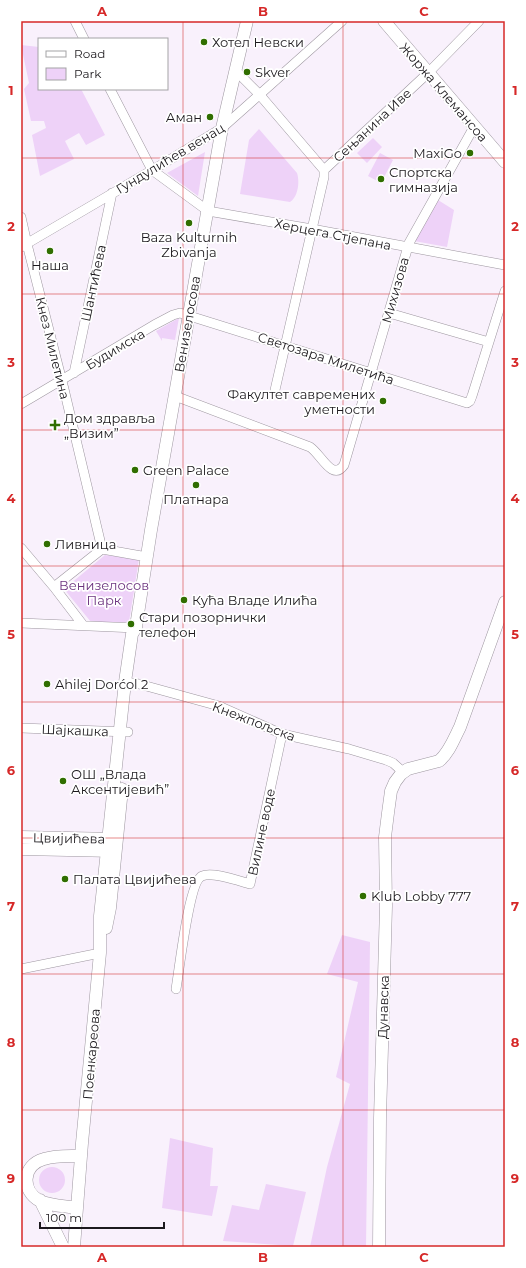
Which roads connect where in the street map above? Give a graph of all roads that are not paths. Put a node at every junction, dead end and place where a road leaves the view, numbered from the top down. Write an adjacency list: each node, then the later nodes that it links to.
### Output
1 (75, 21): 6 (street)
2 (246, 21): 7 (street, Венизелосова)
3 (342, 21): 10 (street, Гундулићев венац)
4 (384, 21): 8 (street, Жоржа Клемансоа)
5 (479, 21): 8 (street, Сењанина Иве)
6 (84, 38)
7 (235, 70): 10 (street); 12 (street, Венизелосова)
8 (428, 73): 11 (street, Жоржа Клемансоа); 15 (street, Сењанина Иве)
9 (111, 90): 14 (street)
10 (259, 94): 12 (street, Гундулићев венац); 15 (street)
11 (474, 127): 13 (street, Жоржа Клемансоа); 21 (street, Михизова)
12 (222, 128): 14 (street, Гундулићев венац); 17 (street, Венизелосова)
13 (505, 162)
14 (152, 170): 16 (street, Гундулићев венац); 17 (street)
15 (324, 170): 19 (street, Сењанина Иве)
16 (112, 193): 20 (street, Гундулићев венац); 28 (street, Шантићева)
17 (208, 211): 19 (street, Херцега Стјепана); 25 (street, Венизелосова)
18 (21, 217): 20 (street, Кнез Милетина)
19 (312, 229): 21 (street, Херцега Стјепана); 27 (street, Сењанина Иве)
20 (24, 245): 30 (street, Кнез Милетина)
21 (408, 248): 22 (street, Херцега Стјепана); 24 (street, Михизова)
22 (505, 265)
23 (505, 291): 26 (street)
24 (389, 314): 26 (street); 29 (street, Михизова)
25 (189, 315): 27 (street, Светозара Милетића); 28 (street, Будимска); 32 (street, Венизелосова)
26 (489, 342): 29 (street, Светозара Милетића)
27 (286, 345): 29 (street, Светозара Милетића); 31 (street, Сењанина Иве)
28 (74, 373): 30 (street, Будимска)
29 (372, 373): 32 (street, Михизова)
30 (62, 380): 33 (street, Будимска); 35 (street, Кнез Милетина)
31 (275, 390)
32 (175, 396): 36 (street, Венизелосова)
33 (21, 404)
34 (21, 548): 37 (street)
35 (102, 549): 36 (street); 37 (street)
36 (147, 557): 41 (street, Венизелосова)
37 (54, 586): 40 (street)
38 (505, 602): 46 (street)
39 (21, 623): 40 (street)
40 (83, 625): 41 (street)
41 (136, 628): 42 (street, Венизелосова)
42 (129, 682): 44 (street, Венизелосова); 45 (street, Кнежпољска)
43 (21, 728): 44 (street, Шајкашка)
44 (124, 732): 48 (street, Венизелосова)
45 (282, 734): 46 (street, Кнежпољска); 52 (street, Вилине воде)
46 (403, 772): 59 (street, Дунавска)
47 (21, 837): 48 (street, Цвијићева)
48 (112, 845): 49 (street, Цвијићева); 50 (street, Поенкареова)
49 (21, 849)
50 (100, 952): 51 (street); 53 (street, Поенкареова)
51 (21, 969)
52 (176, 988)
53 (81, 1156): 54 (street); 56 (street, Поенкареова)
54 (24, 1179): 55 (street)
55 (40, 1200): 56 (street); 57 (street)
56 (77, 1208): 58 (street, Поенкареова)
57 (63, 1247)
58 (74, 1247)
59 (379, 1247)

